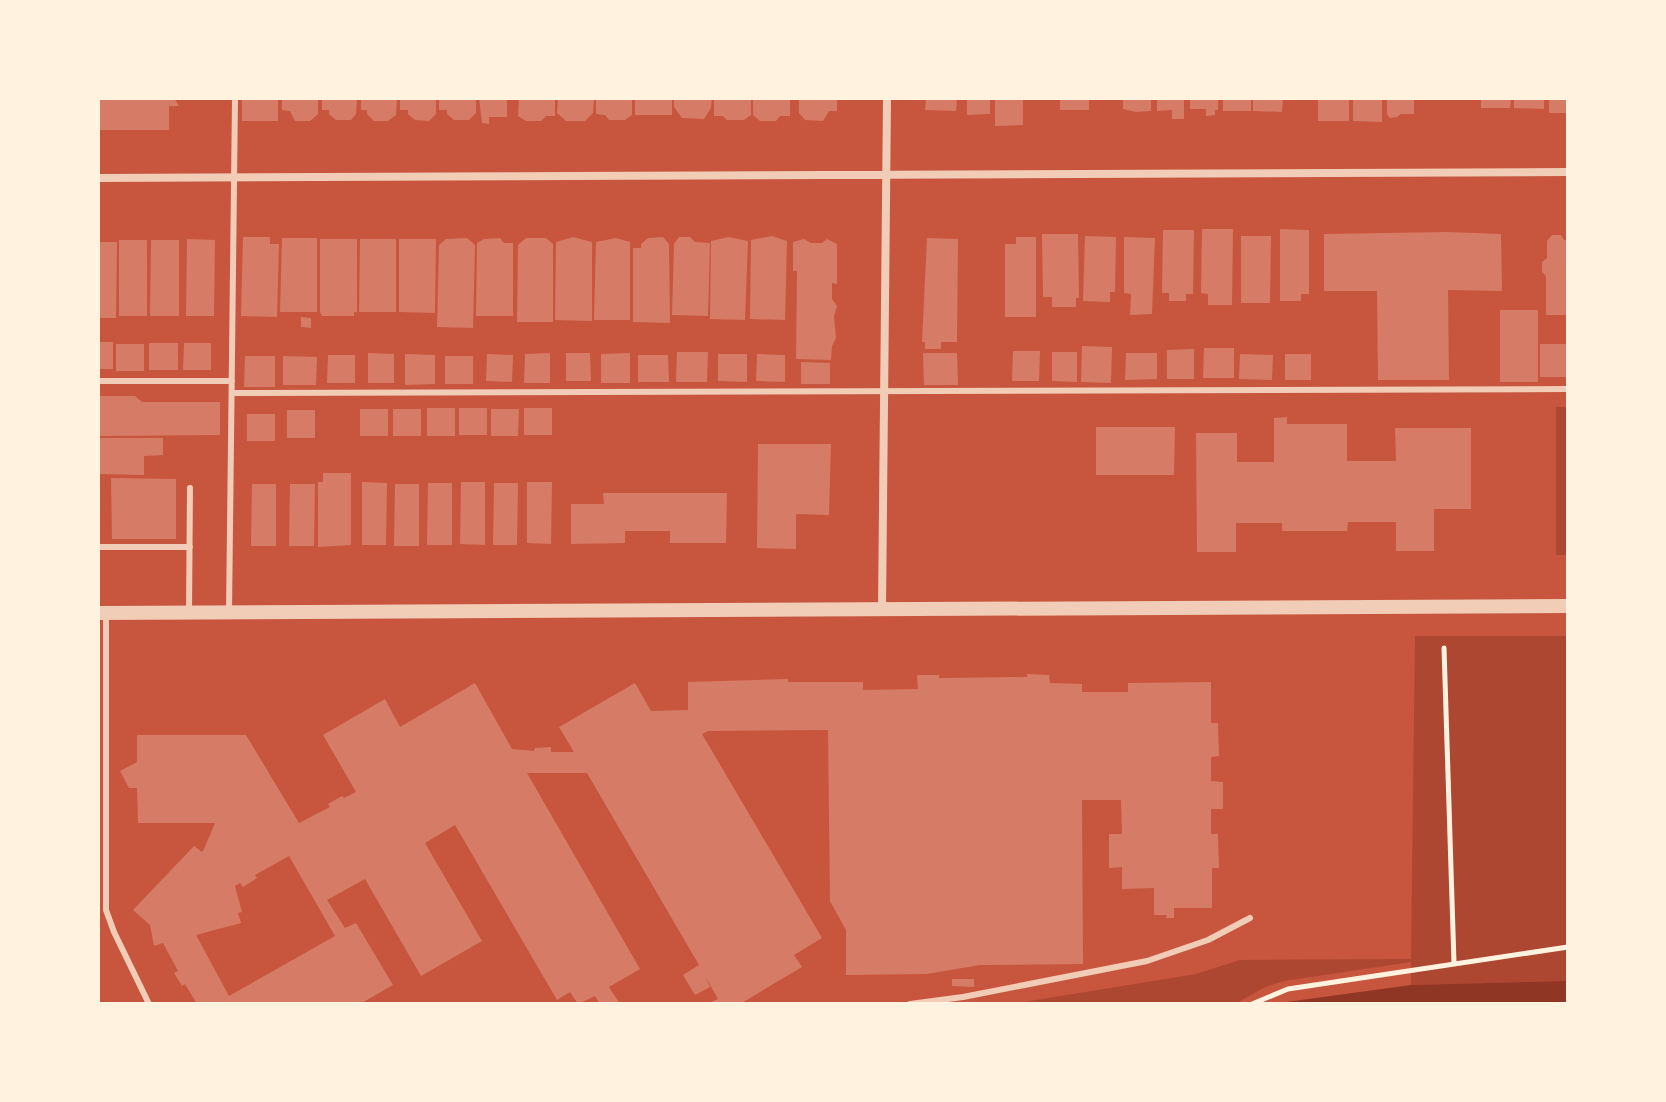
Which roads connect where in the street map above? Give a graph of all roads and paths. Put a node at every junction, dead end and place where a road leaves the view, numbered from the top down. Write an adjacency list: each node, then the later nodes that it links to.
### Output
1 (235, 98): 6 (lane)
2 (887, 98): 4 (street)
3 (1568, 172): 4 (street)
4 (886, 175): 6 (street); 10 (street)
5 (98, 178): 6 (street)
6 (234, 178): 8 (lane)
7 (98, 381): 8 (lane)
8 (232, 381): 11 (lane)
9 (1568, 389): 10 (lane)
10 (884, 391): 11 (lane); 16 (street)
11 (232, 393): 19 (lane)
12 (190, 488): 14 (lane)
13 (98, 547): 14 (lane)
14 (190, 547): 18 (lane)
15 (1568, 606): 16 (street)
16 (882, 609): 19 (street)
17 (102, 613): 18 (street); 24 (lane)
18 (189, 613): 19 (street)
19 (229, 613)
20 (1444, 648): 23 (path)
21 (1250, 918): 25 (lane)
22 (1568, 947): 23 (path)
23 (1454, 963): 26 (path)
24 (149, 1004)
25 (910, 1004)
26 (1252, 1004)

